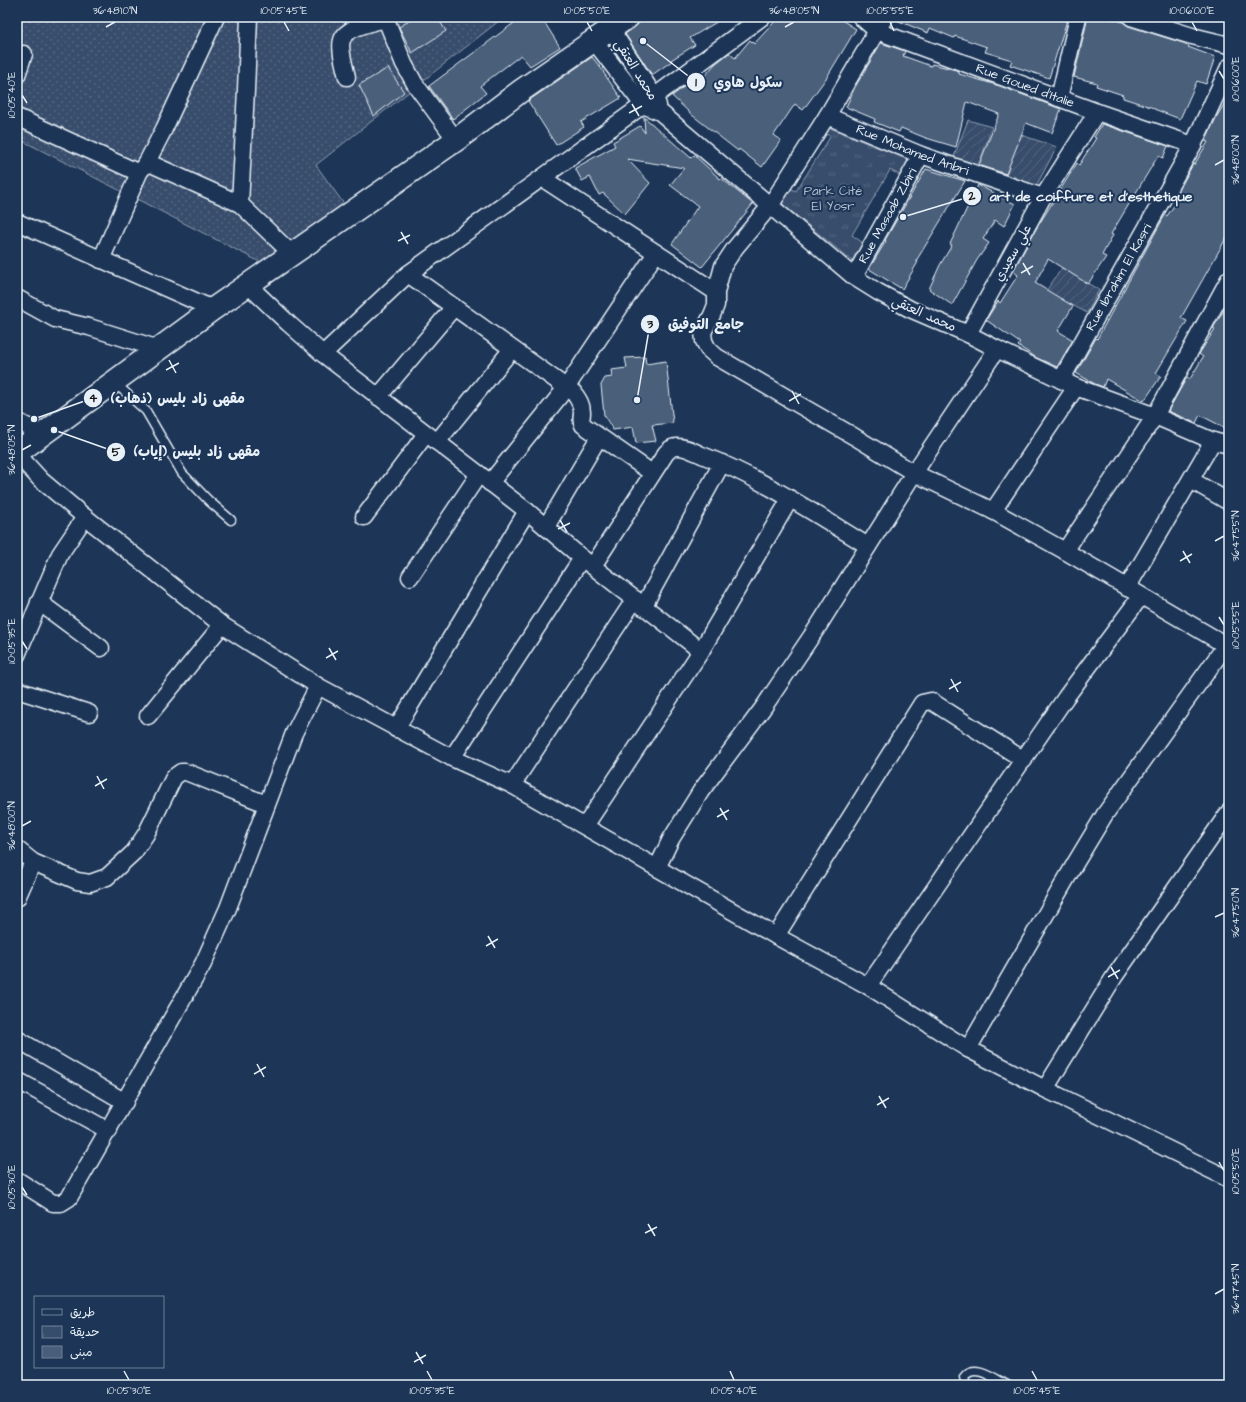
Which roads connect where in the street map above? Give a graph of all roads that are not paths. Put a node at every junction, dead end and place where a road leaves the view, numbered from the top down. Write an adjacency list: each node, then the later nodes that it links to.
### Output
1 (216, 17): 25 (street)
2 (249, 17): 28 (street)
3 (762, 17): 18 (street)
4 (861, 17): 11 (street, Rue Goued d'Italie)
5 (885, 17): 11 (street)
6 (1078, 17): 17 (street)
7 (1131, 17): 9 (street)
8 (386, 18): 16 (street); 22 (street)
9 (1163, 22): 12 (street)
10 (611, 29): 18 (street, محمد العتقي); 22 (street)
11 (877, 31): 17 (street, Rue Goued d'Italie); 20 (street)
12 (1229, 45)
13 (24, 54): 15 (street)
14 (1229, 67): 23 (street, Rue Ibrahim El Kasri)
15 (17, 75)
16 (347, 77)
17 (1059, 98): 19 (street, Rue Goued d'Italie)
18 (649, 101): 26 (street); 29 (street, محمد العتقي)
19 (1097, 112): 23 (street, Rue Goued d'Italie); 27 (street, علي سعيدي)
20 (827, 116): 24 (street, Rue Mohamed Anbri); 29 (street)
21 (17, 117): 25 (street)
22 (456, 140): 32 (street)
23 (1193, 145): 47 (street, Rue Ibrahim El Kasri)
24 (921, 155): 27 (street, Rue Mohamed Anbri); 35 (street, Rue Masaab Zbiri)
25 (143, 168): 28 (street); 33 (street)
26 (542, 178): 31 (street); 34 (street)
27 (1043, 198): 42 (street, علي سعيدي)
28 (240, 204): 32 (street)
29 (770, 206): 35 (street, محمد العتقي); 38 (street)
30 (17, 222): 33 (street)
31 (656, 253): 38 (street); 50 (street)
32 (292, 254): 37 (street)
33 (101, 260): 41 (street)
34 (408, 274): 40 (street); 46 (street)
35 (854, 277): 42 (street, محمد العتقي)
36 (1229, 279): 52 (street)
37 (248, 285): 41 (street); 46 (street)
38 (716, 292): 61 (street)
39 (17, 298): 43 (street)
40 (454, 307): 44 (street); 51 (street)
41 (213, 309): 43 (street)
42 (968, 334): 45 (street, محمد العتقي)
43 (159, 349): 48 (street)
44 (512, 349): 50 (street); 56 (street)
45 (997, 349): 47 (street, محمد العتقي); 61 (street)
46 (323, 354): 51 (street)
47 (1061, 380): 49 (street, محمد العتقي)
48 (114, 382): 54 (street); 71 (lane)
49 (1076, 387): 52 (street, محمد العتقي); 68 (street)
50 (566, 388): 55 (street); 63 (street)
51 (378, 396): 56 (street)
52 (1155, 416): 57 (street, محمد العتقي); 74 (street)
53 (17, 421): 54 (street)
54 (43, 435): 59 (street)
55 (599, 437): 62 (street); 72 (street)
56 (431, 438): 63 (street); 70 (street)
57 (1213, 441): 58 (street, محمد العتقي); 64 (street)
58 (1229, 444)
59 (17, 453): 69 (street)
60 (722, 463): 62 (street); 65 (street); 79 (street)
61 (914, 473): 68 (street); 73 (street)
62 (652, 474): 75 (street)
63 (484, 479): 67 (street); 76 (street)
64 (1191, 480): 66 (street); 77 (street)
65 (790, 499): 73 (street); 83 (street)
66 (1229, 502)
67 (527, 511): 72 (street); 89 (street)
68 (993, 511): 74 (street)
69 (85, 517): 78 (street); 80 (street)
70 (364, 517)
71 (231, 520)
72 (546, 527): 75 (street)
73 (868, 546): 98 (street)
74 (1065, 551): 77 (street)
75 (588, 562): 79 (street); 90 (street)
76 (410, 577)
77 (1134, 592): 81 (street); 91 (street)
78 (39, 602): 82 (street); 84 (street)
79 (639, 603): 83 (street); 92 (street)
80 (222, 625): 85 (street); 88 (street)
81 (1227, 646): 103 (street)
82 (101, 648)
83 (701, 651): 95 (street)
84 (17, 655)
85 (318, 686): 89 (street); 93 (street)
86 (17, 690): 87 (street)
87 (89, 713)
88 (148, 716)
89 (396, 729): 90 (street)
90 (452, 758): 92 (street)
91 (1024, 760): 100 (street); 101 (street)
92 (512, 785): 95 (street)
93 (266, 804): 97 (street); 106 (street)
94 (1229, 812): 105 (street)
95 (585, 826): 98 (street)
96 (17, 849): 97 (street)
97 (34, 862): 99 (street)
98 (657, 868): 100 (street)
99 (17, 898)
100 (776, 936): 101 (street)
101 (868, 986): 103 (street)
102 (17, 1039): 106 (street)
103 (968, 1049): 105 (street)
104 (17, 1080): 107 (street)
105 (1045, 1089): 108 (street)
106 (125, 1102): 107 (street)
107 (109, 1130): 109 (street)
108 (1229, 1179)
109 (17, 1180)
110 (966, 1385): 111 (lane)
111 (1007, 1385)

